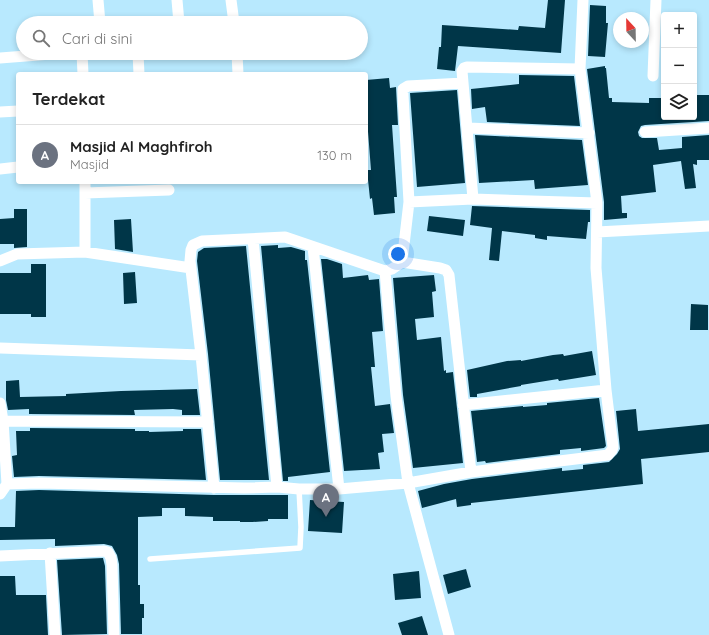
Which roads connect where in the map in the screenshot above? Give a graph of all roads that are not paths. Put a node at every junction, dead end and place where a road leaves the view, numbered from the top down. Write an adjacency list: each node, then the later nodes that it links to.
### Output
1 (98, 0): 6 (street)
2 (177, 0): 7 (street)
3 (231, 0): 8 (street)
4 (583, 0): 14 (street)
5 (656, 0): 18 (street)
6 (99, 16)
7 (178, 16)
8 (233, 16)
9 (16, 57): 10 (street)
10 (0, 58)
11 (82, 60): 15 (street)
12 (138, 60): 16 (street)
13 (237, 60): 17 (street)
14 (580, 69): 19 (street); 25 (street)
15 (83, 72)
16 (139, 72)
17 (238, 72)
18 (653, 76)
19 (463, 83): 22 (street); 31 (street)
20 (16, 111): 21 (street)
21 (0, 112)
22 (468, 128): 25 (street); 30 (street)
23 (709, 128): 24 (street)
24 (645, 132)
25 (589, 133): 32 (street)
26 (16, 167): 27 (street)
27 (0, 169)
28 (169, 190): 29 (street)
29 (85, 198): 37 (street)
30 (473, 199): 31 (street); 32 (street)
31 (409, 202): 39 (street)
32 (597, 203): 34 (street)
33 (709, 226): 34 (street)
34 (597, 232): 44 (street)
35 (253, 239): 36 (street); 40 (street); 52 (street)
36 (314, 247): 41 (street); 55 (street)
37 (85, 252): 38 (street); 40 (street)
38 (0, 261)
39 (402, 262): 41 (street); 46 (street)
40 (191, 268): 43 (street)
41 (385, 271): 50 (street)
42 (0, 348): 43 (street)
43 (201, 355): 48 (street)
44 (606, 390): 46 (street); 49 (street)
45 (0, 405): 47 (street)
46 (463, 405): 49 (street)
47 (3, 421): 48 (street); 51 (street)
48 (208, 422): 53 (street)
49 (471, 472): 50 (street)
50 (408, 483): 55 (street); 62 (street)
51 (7, 484): 53 (street); 56 (street)
52 (277, 487): 53 (street); 54 (street)
53 (214, 488)
54 (299, 489): 55 (street); 59 (lane)
55 (339, 489)
56 (0, 494)
57 (50, 553): 58 (street); 60 (street); 61 (street)
58 (0, 556)
59 (150, 559)
60 (55, 635)
61 (114, 635)
62 (449, 635)

